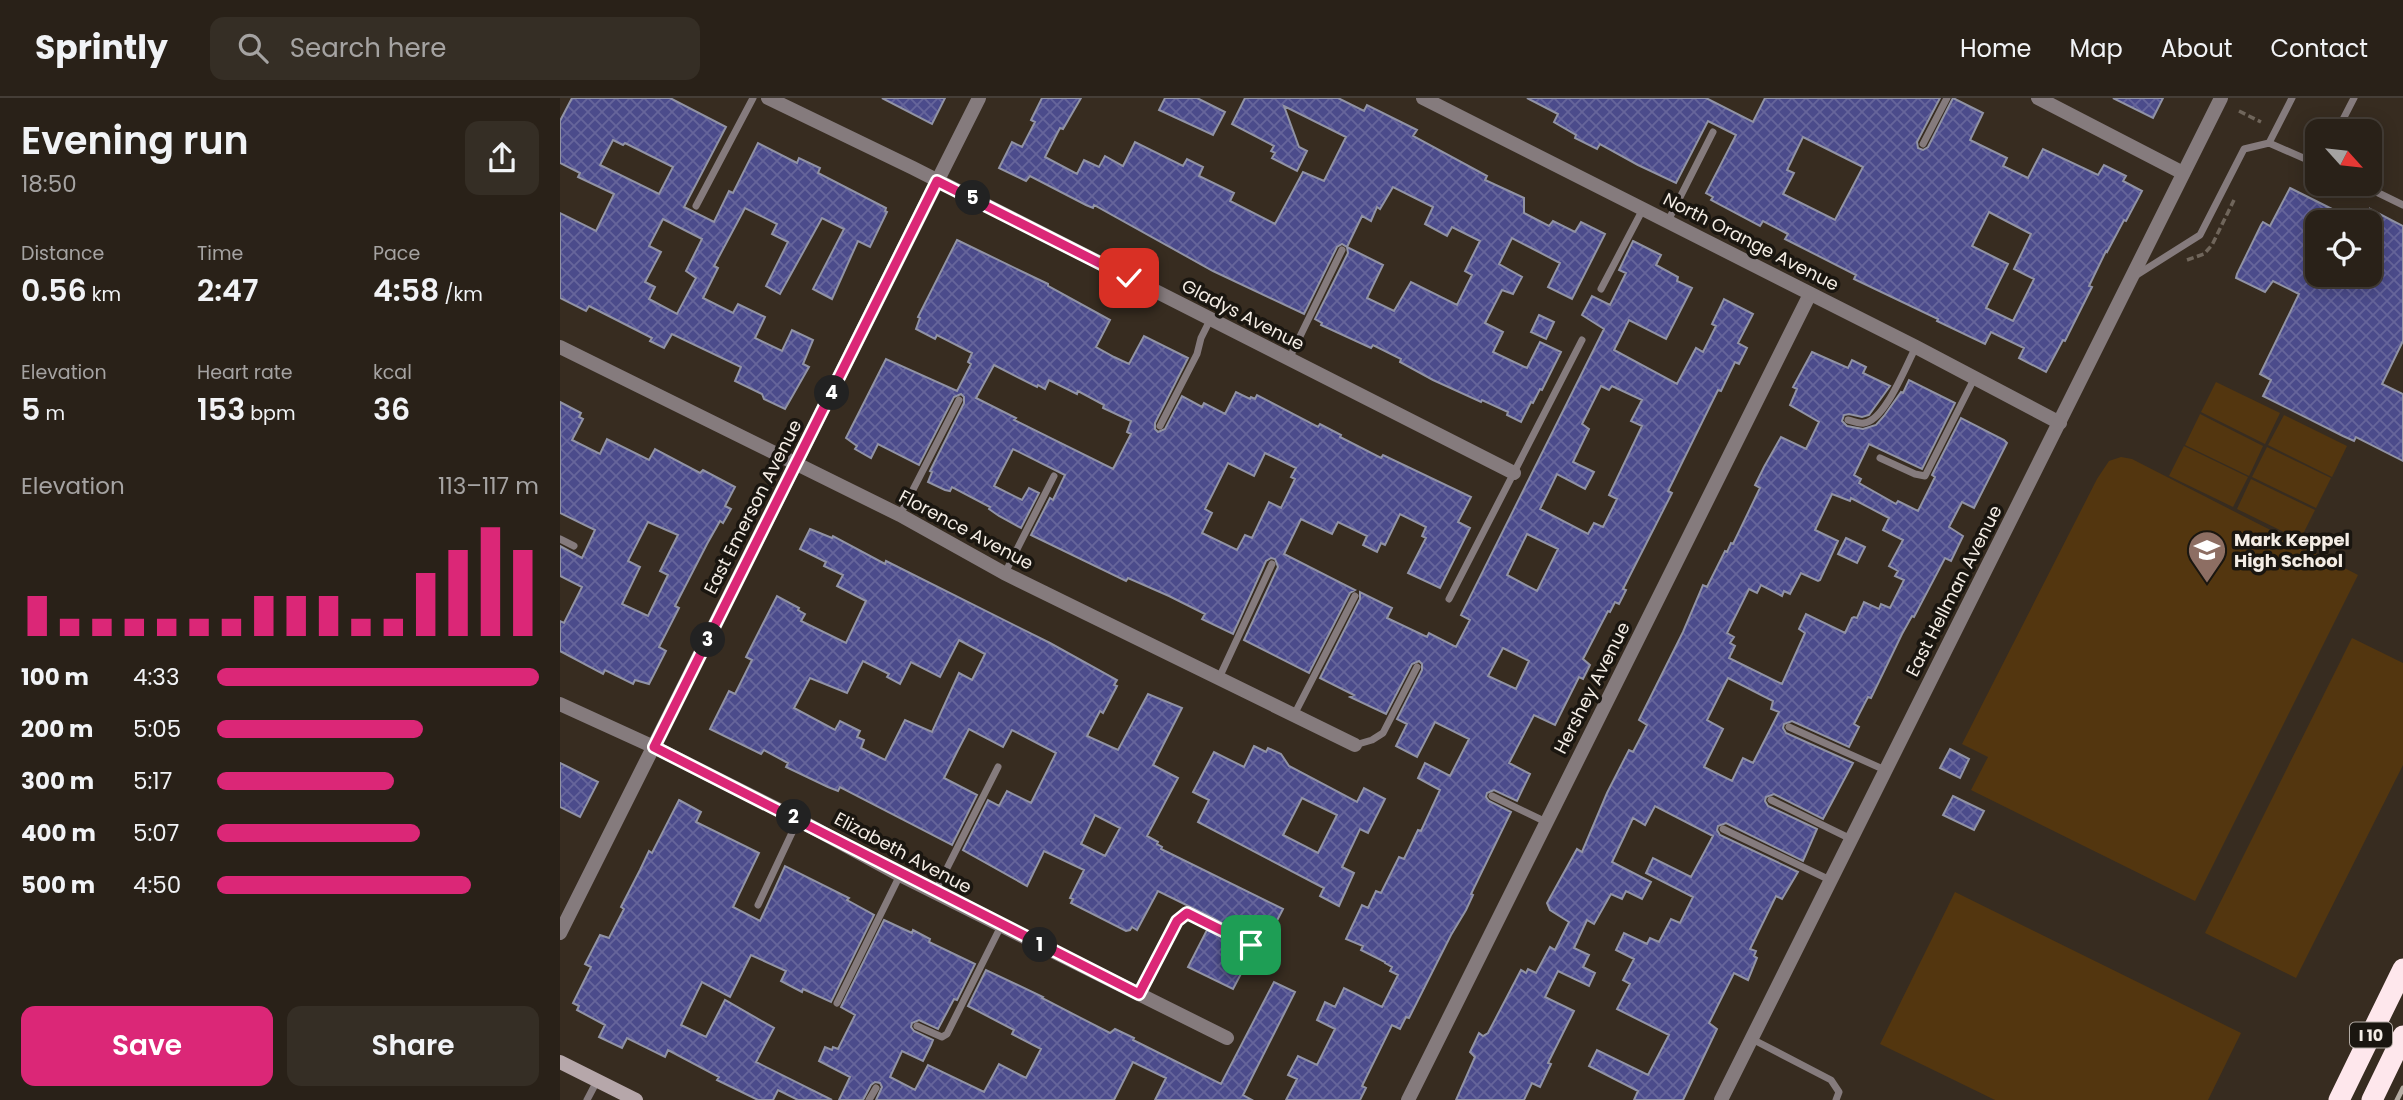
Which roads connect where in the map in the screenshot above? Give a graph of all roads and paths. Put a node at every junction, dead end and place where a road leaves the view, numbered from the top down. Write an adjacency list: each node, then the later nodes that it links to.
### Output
1 (753, 98): 22 (lane)
2 (768, 98): 18 (street, Gladys Avenue)
3 (979, 98): 18 (street, East Emerson Avenue)
4 (1947, 98): 15 (lane)
5 (2038, 98): 17 (street)
6 (2221, 98): 17 (street, East Hellman Avenue)
7 (2292, 98): 14 (lane)
8 (2354, 98): 11 (lane)
9 (1433, 100): 23 (street, North Orange Avenue)
10 (2239, 111): 12 (path)
11 (2343, 119)
12 (2261, 122)
13 (1713, 132): 24 (lane)
14 (2269, 143): 16 (lane); 27 (lane)
15 (1923, 144)
16 (2305, 159)
17 (2183, 173): 27 (street, East Hellman Avenue)
18 (937, 181): 30 (street, Gladys Avenue); 41 (street, East Emerson Avenue)
19 (2382, 195): 21 (lane)
20 (2235, 197): 26 (path)
21 (2403, 205)
22 (696, 206)
23 (1643, 209): 24 (street, North Orange Avenue); 28 (lane)
24 (1668, 222): 29 (street, North Orange Avenue)
25 (1342, 250): 34 (lane)
26 (2177, 263)
27 (2131, 278): 38 (street, East Hellman Avenue)
28 (1601, 289)
29 (1810, 294): 33 (street, North Orange Avenue); 63 (street, Hershey Avenue)
30 (1210, 320): 34 (street, Gladys Avenue); 39 (lane)
31 (1581, 340): 42 (lane)
32 (560, 347): 41 (street, Florence Avenue)
33 (1916, 347): 35 (street, North Orange Avenue); 37 (lane)
34 (1289, 360): 42 (street, Gladys Avenue)
35 (1974, 379): 38 (street, North Orange Avenue); 40 (lane)
36 (959, 400): 44 (lane)
37 (1848, 419)
38 (2060, 423): 59 (street, East Hellman Avenue)
39 (1160, 426)
40 (1880, 457)
41 (796, 464): 44 (street, Florence Avenue); 57 (street, East Emerson Avenue)
42 (1514, 473): 50 (lane)
43 (1054, 476): 48 (lane)
44 (900, 515): 48 (street, Florence Avenue)
45 (560, 539): 46 (lane)
46 (574, 546)
47 (1272, 564): 52 (lane)
48 (1004, 573): 52 (street, Florence Avenue)
49 (1355, 596): 54 (lane)
50 (1449, 599)
51 (1417, 667): 56 (lane)
52 (1219, 678): 54 (street, Florence Avenue)
53 (560, 704): 57 (street, Elizabeth Avenue)
54 (1294, 715): 56 (street, Florence Avenue)
55 (1788, 727): 59 (lane)
56 (1355, 745)
57 (654, 747): 62 (street, Elizabeth Avenue); 71 (street, East Emerson Avenue)
58 (998, 767): 68 (lane)
59 (1886, 771): 65 (street, East Hellman Avenue)
60 (1492, 796): 63 (lane)
61 (1771, 800): 65 (lane)
62 (799, 820): 66 (street, Elizabeth Avenue); 69 (lane)
63 (1547, 822): 86 (street, Hershey Avenue)
64 (1723, 830): 67 (lane)
65 (1851, 840): 67 (street, East Hellman Avenue)
66 (900, 874): 68 (street, Elizabeth Avenue); 75 (lane)
67 (1831, 881): 79 (street, East Hellman Avenue)
68 (935, 892): 70 (street, Elizabeth Avenue)
69 (758, 905)
70 (1001, 925): 74 (street, Elizabeth Avenue); 76 (lane)
71 (560, 933)
72 (1251, 945): 74 (lane)
73 (2403, 969): 89 (highway, I 10)
74 (1139, 994): 78 (street, Elizabeth Avenue)
75 (837, 1003)
76 (917, 1026)
77 (2403, 1036): 90 (highway)
78 (1227, 1038)
79 (1752, 1038): 87 (street, East Hellman Avenue); 88 (lane)
80 (560, 1062): 81 (main road)
81 (597, 1080): 83 (main road); 84 (lane)
82 (876, 1088): 85 (lane)
83 (629, 1099)
84 (587, 1100)
85 (869, 1100)
86 (1408, 1100)
87 (1721, 1100)
88 (1836, 1100)
89 (2339, 1100)
90 (2372, 1100)

